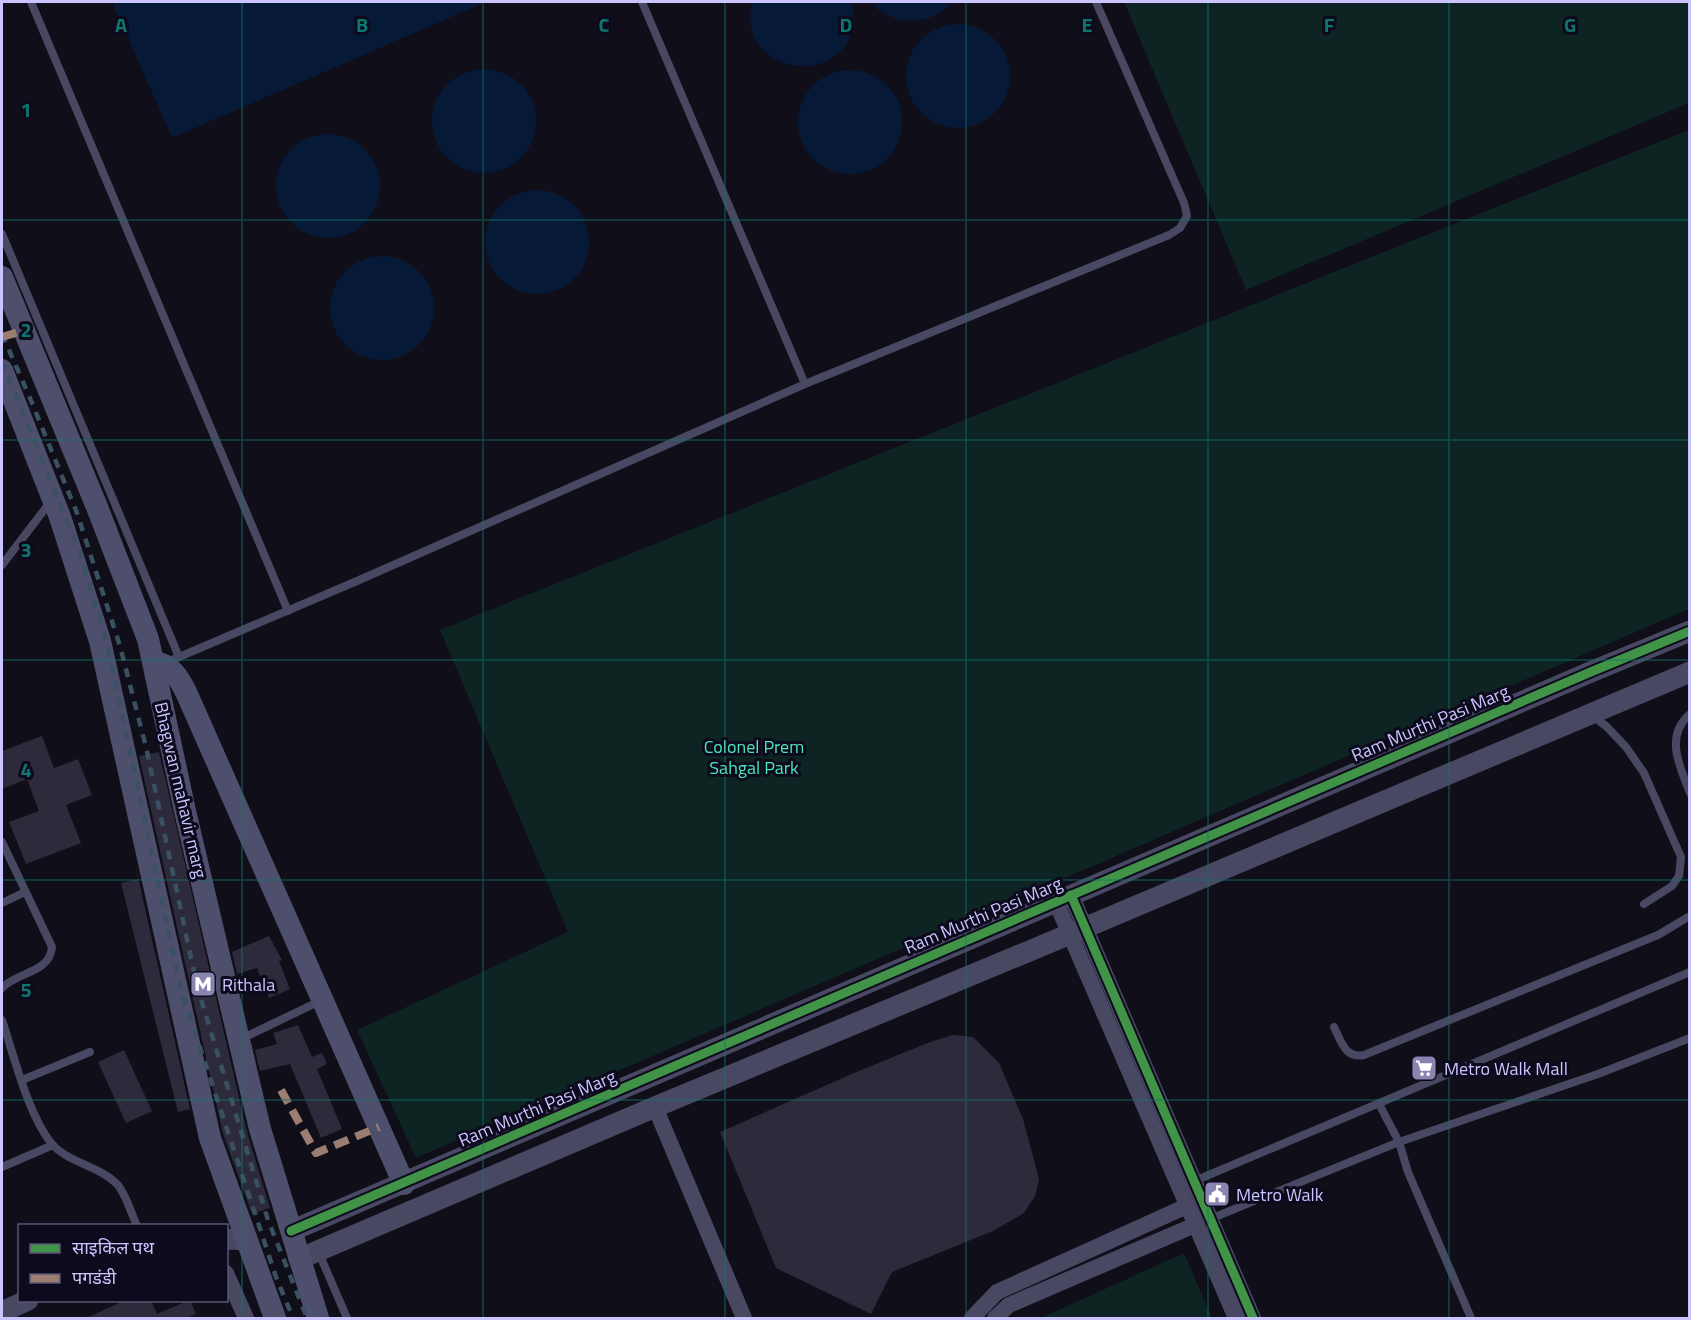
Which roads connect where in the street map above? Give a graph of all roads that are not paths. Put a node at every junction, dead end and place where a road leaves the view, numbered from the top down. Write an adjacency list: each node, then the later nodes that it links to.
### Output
1 (31, 2): 10 (lane)
2 (642, 2): 7 (lane)
3 (1096, 2): 7 (lane)
4 (2, 234): 12 (lane)
5 (2, 277): 12 (main road, Bhagwan mahavir marg)
6 (2, 370): 8 (main road)
7 (805, 384): 10 (lane)
8 (53, 499): 9 (lane); 44 (main road)
9 (2, 565)
10 (288, 611): 12 (lane)
11 (1689, 631): 19 (street, Ram Murthi Pasi Marg)
12 (166, 661): 26 (main road); 30 (main road, Bhagwan mahavir marg)
13 (1689, 672): 14 (street)
14 (1590, 714): 21 (lane); 23 (street)
15 (1689, 714): 16 (lane)
16 (1689, 793)
17 (2, 842): 18 (lane)
18 (25, 892): 20 (lane); 25 (lane)
19 (1063, 899): 23 (street); 38 (street, Ram Murthi Pasi Marg)
20 (2, 903)
21 (1644, 904)
22 (1689, 916): 28 (lane)
23 (1076, 931): 34 (street); 39 (street)
24 (1689, 972): 33 (lane)
25 (2, 988)
26 (322, 1000): 30 (lane); 38 (main road)
27 (2, 1020): 32 (lane)
28 (1334, 1027)
29 (1689, 1038): 35 (lane)
30 (239, 1040): 43 (main road, Bhagwan mahavir marg)
31 (90, 1052): 32 (lane)
32 (22, 1080): 36 (lane)
33 (1379, 1104): 35 (lane); 39 (lane)
34 (655, 1107): 45 (street); 53 (street)
35 (1399, 1142): 41 (lane); 58 (lane)
36 (53, 1145): 37 (lane); 42 (lane)
37 (2, 1167)
38 (404, 1184): 43 (street, Ram Murthi Pasi Marg)
39 (1187, 1185): 40 (street); 41 (street)
40 (1187, 1206): 41 (street); 54 (street)
41 (1202, 1222): 55 (street); 56 (street); 57 (street)
42 (136, 1224)
43 (291, 1231): 45 (main road, Bhagwan mahavir marg)
44 (236, 1240): 50 (main road)
45 (309, 1255): 51 (main road, Bhagwan mahavir marg); 52 (lane)
46 (228, 1278): 49 (street)
47 (24, 1302): 48 (street)
48 (2, 1312)
49 (246, 1318)
50 (275, 1318)
51 (318, 1318)
52 (347, 1318)
53 (744, 1318)
54 (972, 1318)
55 (995, 1318)
56 (1236, 1318)
57 (1253, 1318)
58 (1471, 1318)

